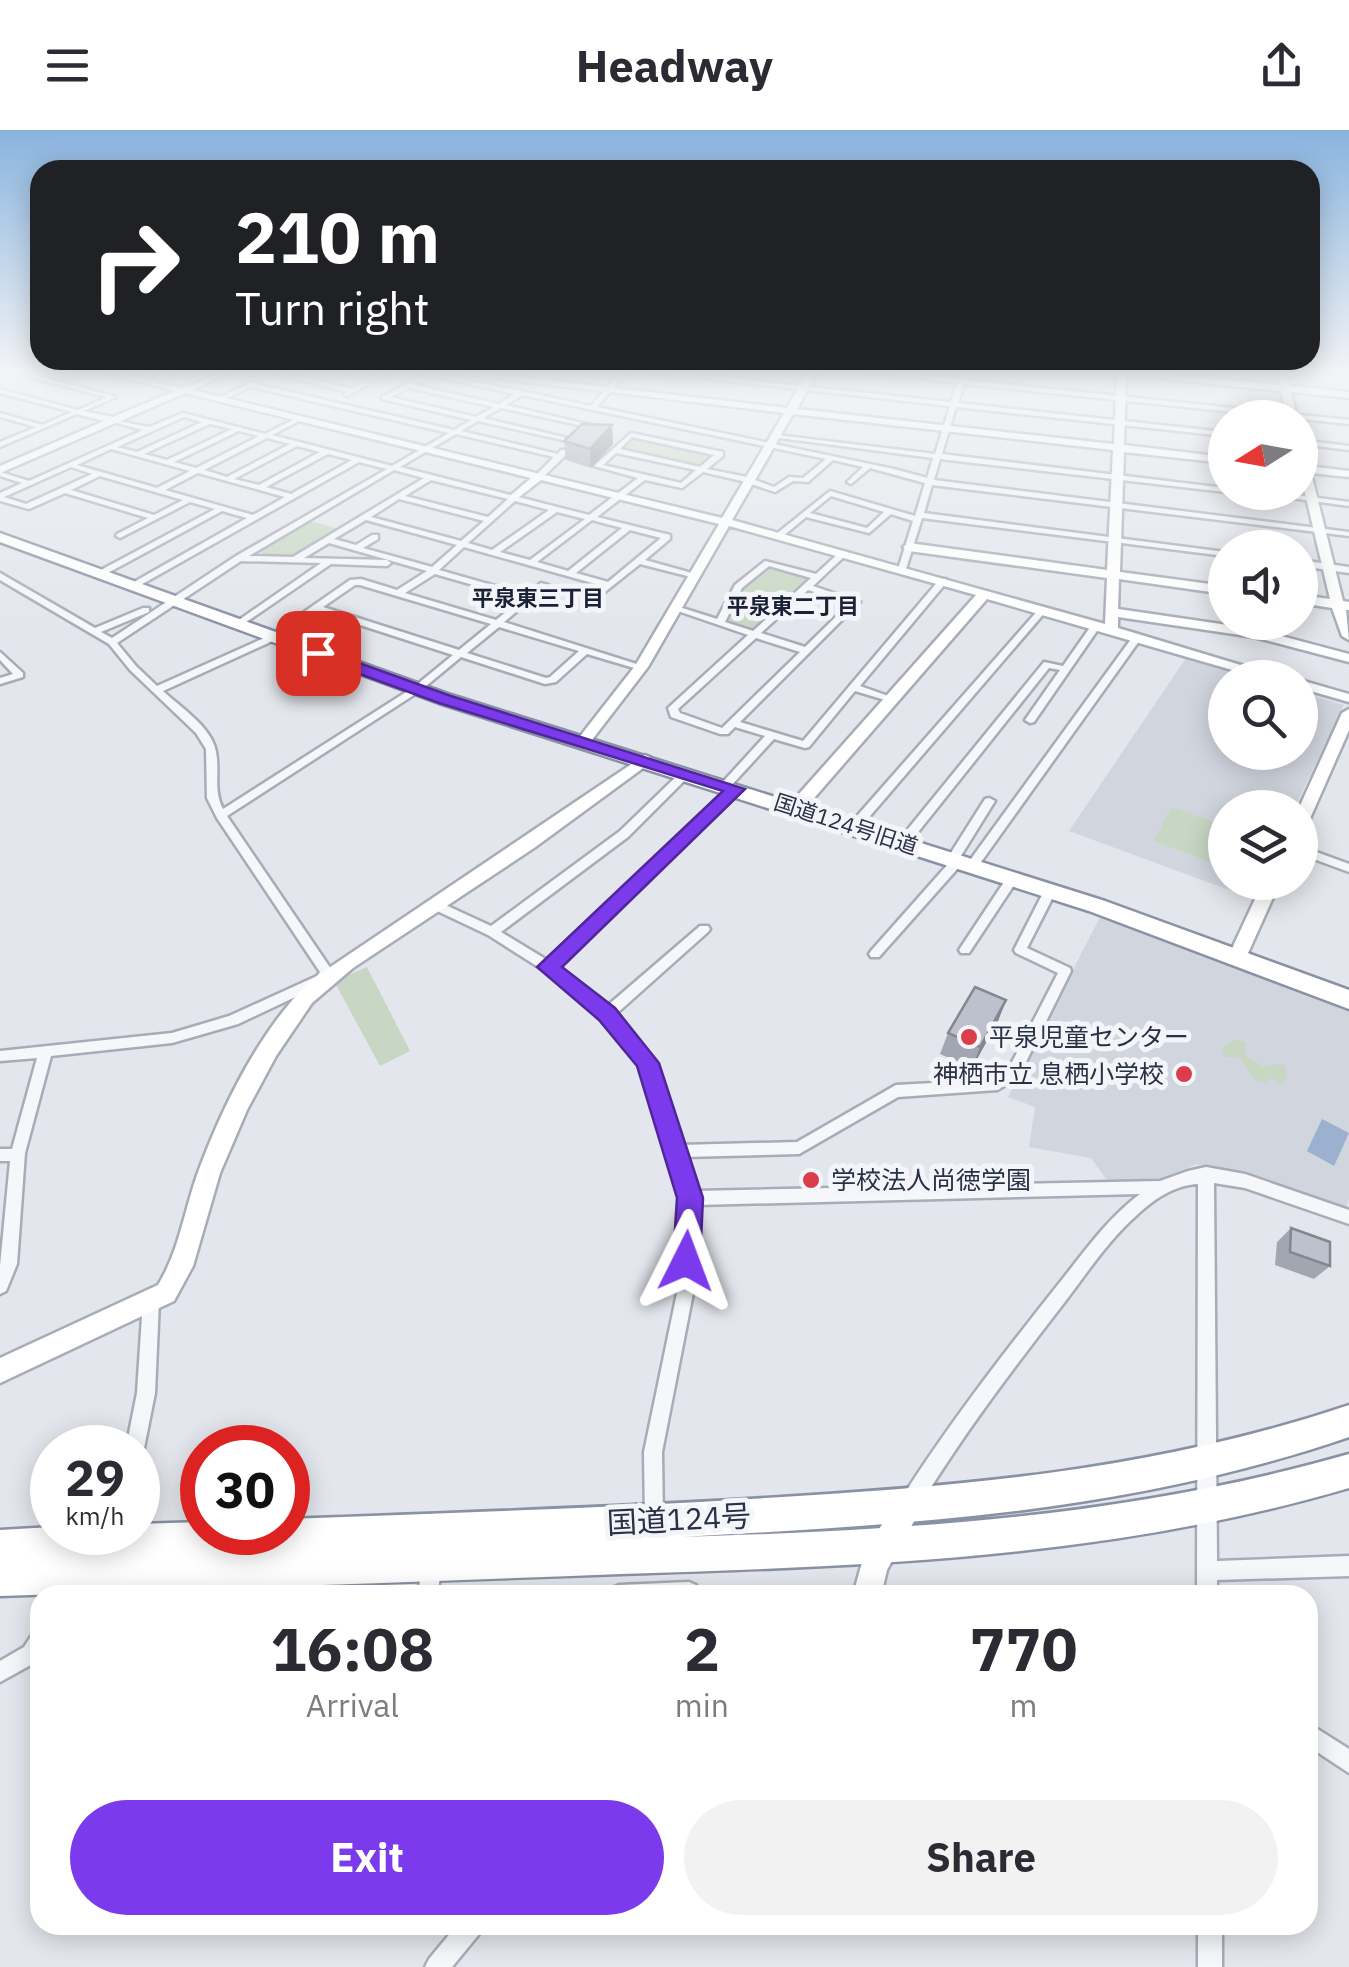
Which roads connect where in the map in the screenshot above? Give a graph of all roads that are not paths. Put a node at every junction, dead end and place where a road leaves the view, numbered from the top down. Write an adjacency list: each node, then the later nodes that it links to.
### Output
1 (32, 458): 28 (street)
2 (85, 458): 22 (street)
3 (152, 458): 21 (street)
4 (178, 458): 21 (street)
5 (223, 458): 25 (street)
6 (270, 458): 37 (street)
7 (316, 458): 43 (street)
8 (349, 458): 20 (street)
9 (411, 458): 24 (street)
10 (463, 458): 32 (street)
11 (557, 458): 32 (street)
12 (606, 458): 34 (street)
13 (648, 458): 26 (street)
14 (716, 458): 26 (street)
15 (763, 458): 39 (street)
16 (831, 458): 23 (street); 39 (street)
17 (937, 458): 38 (street)
18 (953, 458): 35 (street)
19 (1119, 458): 35 (street)
20 (358, 460): 24 (street); 48 (street)
21 (169, 462): 25 (street)
22 (70, 465): 30 (street); 41 (street)
23 (868, 466): 29 (street); 40 (street)
24 (394, 468): 36 (street); 84 (street)
25 (198, 470): 37 (street); 46 (street)
26 (702, 470): 34 (street); 39 (street)
27 (1318, 470): 31 (street)
28 (0, 472): 41 (street)
29 (894, 472): 38 (street); 42 (street)
30 (100, 473): 33 (street); 45 (street)
31 (1349, 474)
32 (539, 476): 51 (street); 53 (street)
33 (114, 477): 46 (street); 47 (street)
34 (644, 477): 51 (street)
35 (1118, 477): 44 (street); 56 (street)
36 (431, 478): 50 (street); 53 (street)
37 (228, 479): 43 (street)
38 (930, 481): 56 (street); 63 (street)
39 (749, 482): 68 (street)
40 (851, 482)
41 (28, 483): 49 (street)
42 (881, 484)
43 (260, 488): 48 (street)
44 (1208, 488)
45 (64, 490): 47 (street); 49 (street)
46 (159, 490): 52 (street)
47 (78, 494): 62 (street)
48 (290, 496): 64 (street)
49 (0, 497)
50 (399, 497): 65 (street); 67 (street)
51 (621, 497): 66 (street); 68 (street)
52 (190, 498): 58 (street); 62 (street)
53 (514, 498): 57 (street); 67 (street)
54 (1318, 501): 55 (street)
55 (1349, 504)
56 (1118, 506): 70 (street); 76 (street)
57 (555, 508): 66 (street); 82 (street)
58 (221, 509): 64 (street); 78 (street)
59 (1314, 510): 70 (street)
60 (889, 512): 61 (street); 61 (street); 63 (street)
61 (804, 514): 72 (street)
62 (154, 517): 78 (street)
63 (919, 517): 76 (street); 79 (street)
64 (254, 518): 102 (street)
65 (364, 518): 75 (street); 77 (street)
66 (592, 518): 69 (street); 89 (street)
67 (490, 520): 77 (street)
68 (726, 522): 72 (street); 97 (street)
69 (629, 528): 88 (street); 96 (street)
70 (1319, 530): 71 (street); 91 (street)
71 (1349, 534)
72 (779, 535): 83 (street)
73 (0, 537): 95 (highway, 国道124号旧道)
74 (376, 537): 80 (street)
75 (328, 540): 80 (street); 85 (street)
76 (1116, 540): 81 (street); 98 (street)
77 (462, 544): 82 (street); 94 (street)
78 (151, 546): 95 (street)
79 (909, 547): 92 (street); 98 (street)
80 (357, 548): 87 (street)
81 (1208, 552)
82 (493, 553): 89 (street)
83 (844, 553): 92 (street); 100 (street)
84 (238, 558): 85 (street); 112 (street)
85 (296, 559): 86 (street)
86 (331, 560): 87 (street); 119 (street)
87 (398, 560): 94 (street)
88 (640, 561): 97 (street); 104 (street)
89 (530, 564): 96 (street)
90 (1318, 566): 91 (street)
91 (1328, 567): 93 (street); 113 (street)
92 (902, 569): 101 (street)
93 (1349, 570)
94 (433, 571): 107 (street); 109 (street)
95 (104, 572): 102 (highway, 国道124号旧道)
96 (569, 574): 104 (street)
97 (694, 575): 115 (street)
98 (1113, 575): 106 (street); 117 (street)
99 (0, 576): 123 (street)
100 (817, 577): 105 (street); 118 (street)
101 (943, 581): 108 (street); 138 (street)
102 (136, 584): 112 (highway, 国道124号旧道)
103 (544, 584): 109 (street)
104 (609, 586): 110 (street)
105 (807, 586): 124 (street); 130 (street)
106 (1208, 588)
107 (399, 594): 114 (street); 120 (street)
108 (984, 594): 116 (street); 143 (street)
109 (528, 598): 120 (street)
110 (591, 600)
111 (1318, 602): 113 (street)
112 (165, 604): 119 (highway, 国道124号旧道); 123 (street); 128 (street)
113 (1343, 605): 125 (street)
114 (317, 608): 126 (street); 131 (street)
115 (676, 609): 118 (street); 135 (street)
116 (1043, 610): 121 (street); 156 (street)
117 (1112, 612): 122 (street); 133 (street)
118 (720, 623): 124 (street)
119 (239, 624): 126 (highway, 国道124号旧道)
120 (497, 624): 129 (street); 131 (street)
121 (1096, 625): 122 (street); 136 (street)
122 (1111, 630): 127 (street)
123 (96, 631): 128 (street)
124 (754, 634): 130 (street); 146 (street)
125 (1349, 636)
126 (274, 638): 139 (street); 140 (highway, 国道124号旧道)
127 (1137, 638): 134 (street); 159 (street)
128 (112, 642): 139 (street)
129 (586, 650): 131 (street); 135 (street)
130 (806, 651): 146 (street)
131 (460, 654): 140 (street)
132 (0, 655): 137 (street)
133 (1349, 658)
134 (1213, 660)
135 (641, 668): 148 (street)
136 (1065, 669): 145 (street); 157 (street)
137 (0, 681)
138 (855, 688): 143 (street); 147 (street)
139 (158, 689): 155 (street)
140 (417, 689): 148 (highway, 国道124号旧道); 155 (street)
141 (1318, 689): 142 (street)
142 (1349, 698)
143 (892, 699): 154 (street)
144 (1349, 713): 152 (street)
145 (1030, 720)
146 (734, 722): 147 (street)
147 (771, 736): 151 (street)
148 (583, 742): 149 (highway, 国道124号旧道)
149 (645, 760): 150 (highway, 国道124号旧道); 164 (street)
150 (686, 773): 151 (highway, 国道124号旧道); 166 (street)
151 (731, 787): 154 (highway, 国道124号旧道); 170 (street)
152 (1315, 790)
153 (988, 801): 159 (street)
154 (796, 808): 156 (highway, 国道124号旧道)
155 (221, 815): 171 (street)
156 (854, 827): 157 (highway, 国道124号旧道)
157 (904, 843): 159 (highway, 国道124号旧道)
158 (1318, 857): 160 (street)
159 (962, 863): 161 (highway, 国道124号旧道); 168 (street)
160 (1349, 868)
161 (1012, 879): 162 (highway, 国道124号旧道); 167 (street)
162 (1050, 892): 169 (highway, 国道124号旧道); 176 (street)
163 (1264, 900): 169 (street)
164 (437, 906): 166 (street); 171 (street)
165 (704, 930): 173 (street)
166 (492, 932): 170 (street)
167 (965, 950)
168 (875, 954)
169 (1237, 957): 172 (highway, 国道124号旧道)
170 (548, 967): 173 (street)
171 (322, 979): 174 (street); 184 (street)
172 (1349, 1000)
173 (607, 1014): 176 (street)
174 (45, 1052): 175 (street); 177 (street)
175 (0, 1056)
176 (676, 1151): 181 (street)
177 (18, 1155): 178 (street); 183 (street)
178 (0, 1156)
179 (1206, 1174): 180 (street); 182 (street); 188 (street)
180 (1159, 1187): 181 (street); 190 (street)
181 (690, 1198): 192 (street)
182 (1349, 1216)
183 (0, 1286)
184 (151, 1301): 185 (street); 187 (street)
185 (0, 1371)
186 (1349, 1421): 188 (highway, 国道124号)
187 (140, 1425)
188 (1205, 1464): 190 (highway, 国道124号); 191 (street)
189 (1349, 1471): 191 (highway, 国道124号)
190 (908, 1507): 192 (highway, 国道124号); 196 (street)
191 (1206, 1510): 196 (highway, 国道124号); 200 (street)
192 (654, 1522): 193 (highway, 国道124号)
193 (160, 1536)
194 (30, 1545): 195 (highway, 国道124号)
195 (0, 1548)
196 (882, 1548): 197 (highway, 国道124号); 205 (street)
197 (680, 1552): 202 (highway, 国道124号); 204 (street)
198 (92, 1555): 203 (street)
199 (1349, 1566): 200 (street)
200 (1208, 1571): 206 (street)
201 (0, 1578): 203 (highway, 国道124号)
202 (430, 1578): 203 (highway, 国道124号)
203 (73, 1584)
204 (687, 1585)
205 (869, 1585)
206 (1208, 1585)
207 (30, 1654): 208 (street)
208 (0, 1672)
209 (1318, 1741): 210 (street)
210 (1349, 1762)
211 (464, 1935): 213 (street)
212 (1210, 1935): 214 (street)
213 (437, 1967)
214 (1210, 1967)

